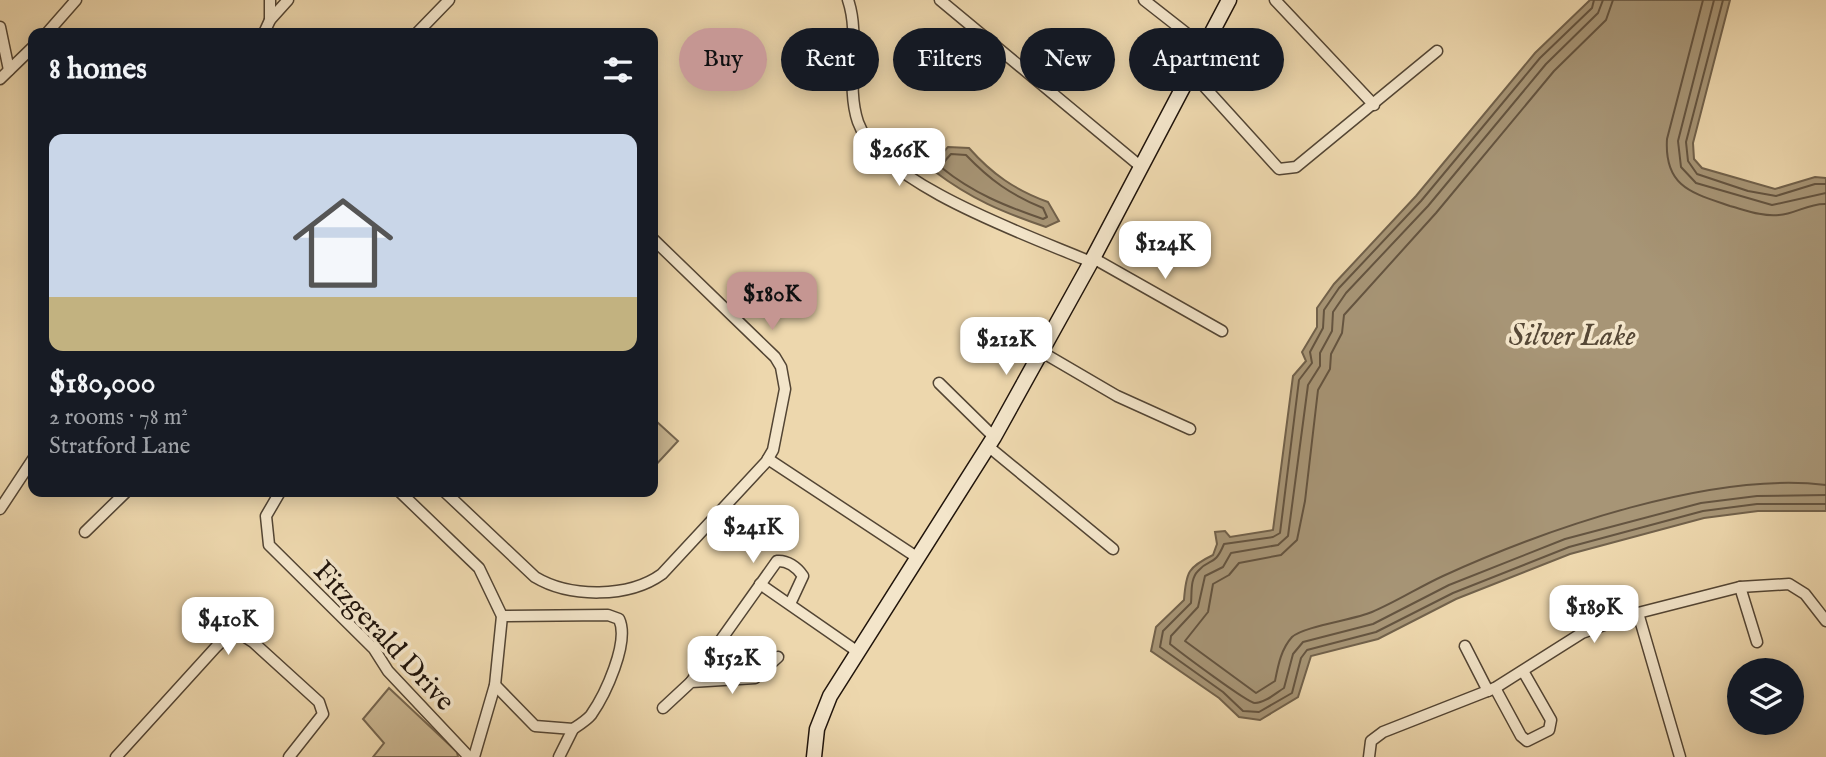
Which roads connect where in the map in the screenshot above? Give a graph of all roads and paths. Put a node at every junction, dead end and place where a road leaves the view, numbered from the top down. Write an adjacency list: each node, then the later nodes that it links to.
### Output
1 (76, 0): 12 (street)
2 (270, 0): 10 (street)
3 (288, 0): 10 (street)
4 (449, 0): 14 (street)
5 (848, 0): 26 (street)
6 (940, 0): 24 (street)
7 (1144, 0): 15 (street)
8 (1229, 0): 16 (street)
9 (1275, 0): 23 (street)
10 (270, 20): 13 (street)
11 (0, 27): 19 (street)
12 (51, 28)
13 (266, 28)
14 (422, 28)
15 (1180, 28)
16 (1215, 28)
17 (1437, 51): 23 (street)
18 (28, 52): 19 (street)
19 (9, 70): 20 (street)
20 (0, 79)
21 (1182, 91): 24 (street)
22 (1208, 91): 23 (street)
23 (1374, 105)
24 (1140, 166): 26 (street)
25 (658, 244): 32 (street)
26 (1092, 260): 27 (street); 28 (street)
27 (1222, 331)
28 (1040, 351): 30 (street); 31 (street)
29 (939, 383): 31 (street)
30 (1190, 429)
31 (992, 442): 40 (street); 41 (street)
32 (768, 459): 37 (street); 41 (street)
33 (28, 467): 38 (street)
34 (121, 497): 39 (street)
35 (276, 497): 60 (street, Fitzgerald Drive)
36 (405, 497): 46 (street)
37 (450, 497)
38 (0, 509)
39 (85, 532)
40 (1113, 549)
41 (918, 558): 50 (street)
42 (760, 584): 44 (street); 44 (street); 53 (street)
43 (1740, 587): 45 (street); 47 (street); 48 (street)
44 (790, 604): 50 (street)
45 (1638, 612): 52 (street); 64 (street)
46 (502, 615): 54 (street); 57 (street)
47 (1826, 621)
48 (1757, 642)
49 (1465, 646): 55 (street)
50 (858, 652): 62 (street)
51 (778, 657): 53 (street)
52 (1523, 671): 55 (street); 55 (street)
53 (691, 682): 56 (street)
54 (495, 685): 57 (street); 60 (street)
55 (1491, 689): 63 (street)
56 (663, 708)
57 (573, 729): 61 (street)
58 (116, 757): 59 (street)
59 (289, 757)
60 (472, 757)
61 (559, 757)
62 (814, 757)
63 (1369, 757)
64 (1680, 757)

